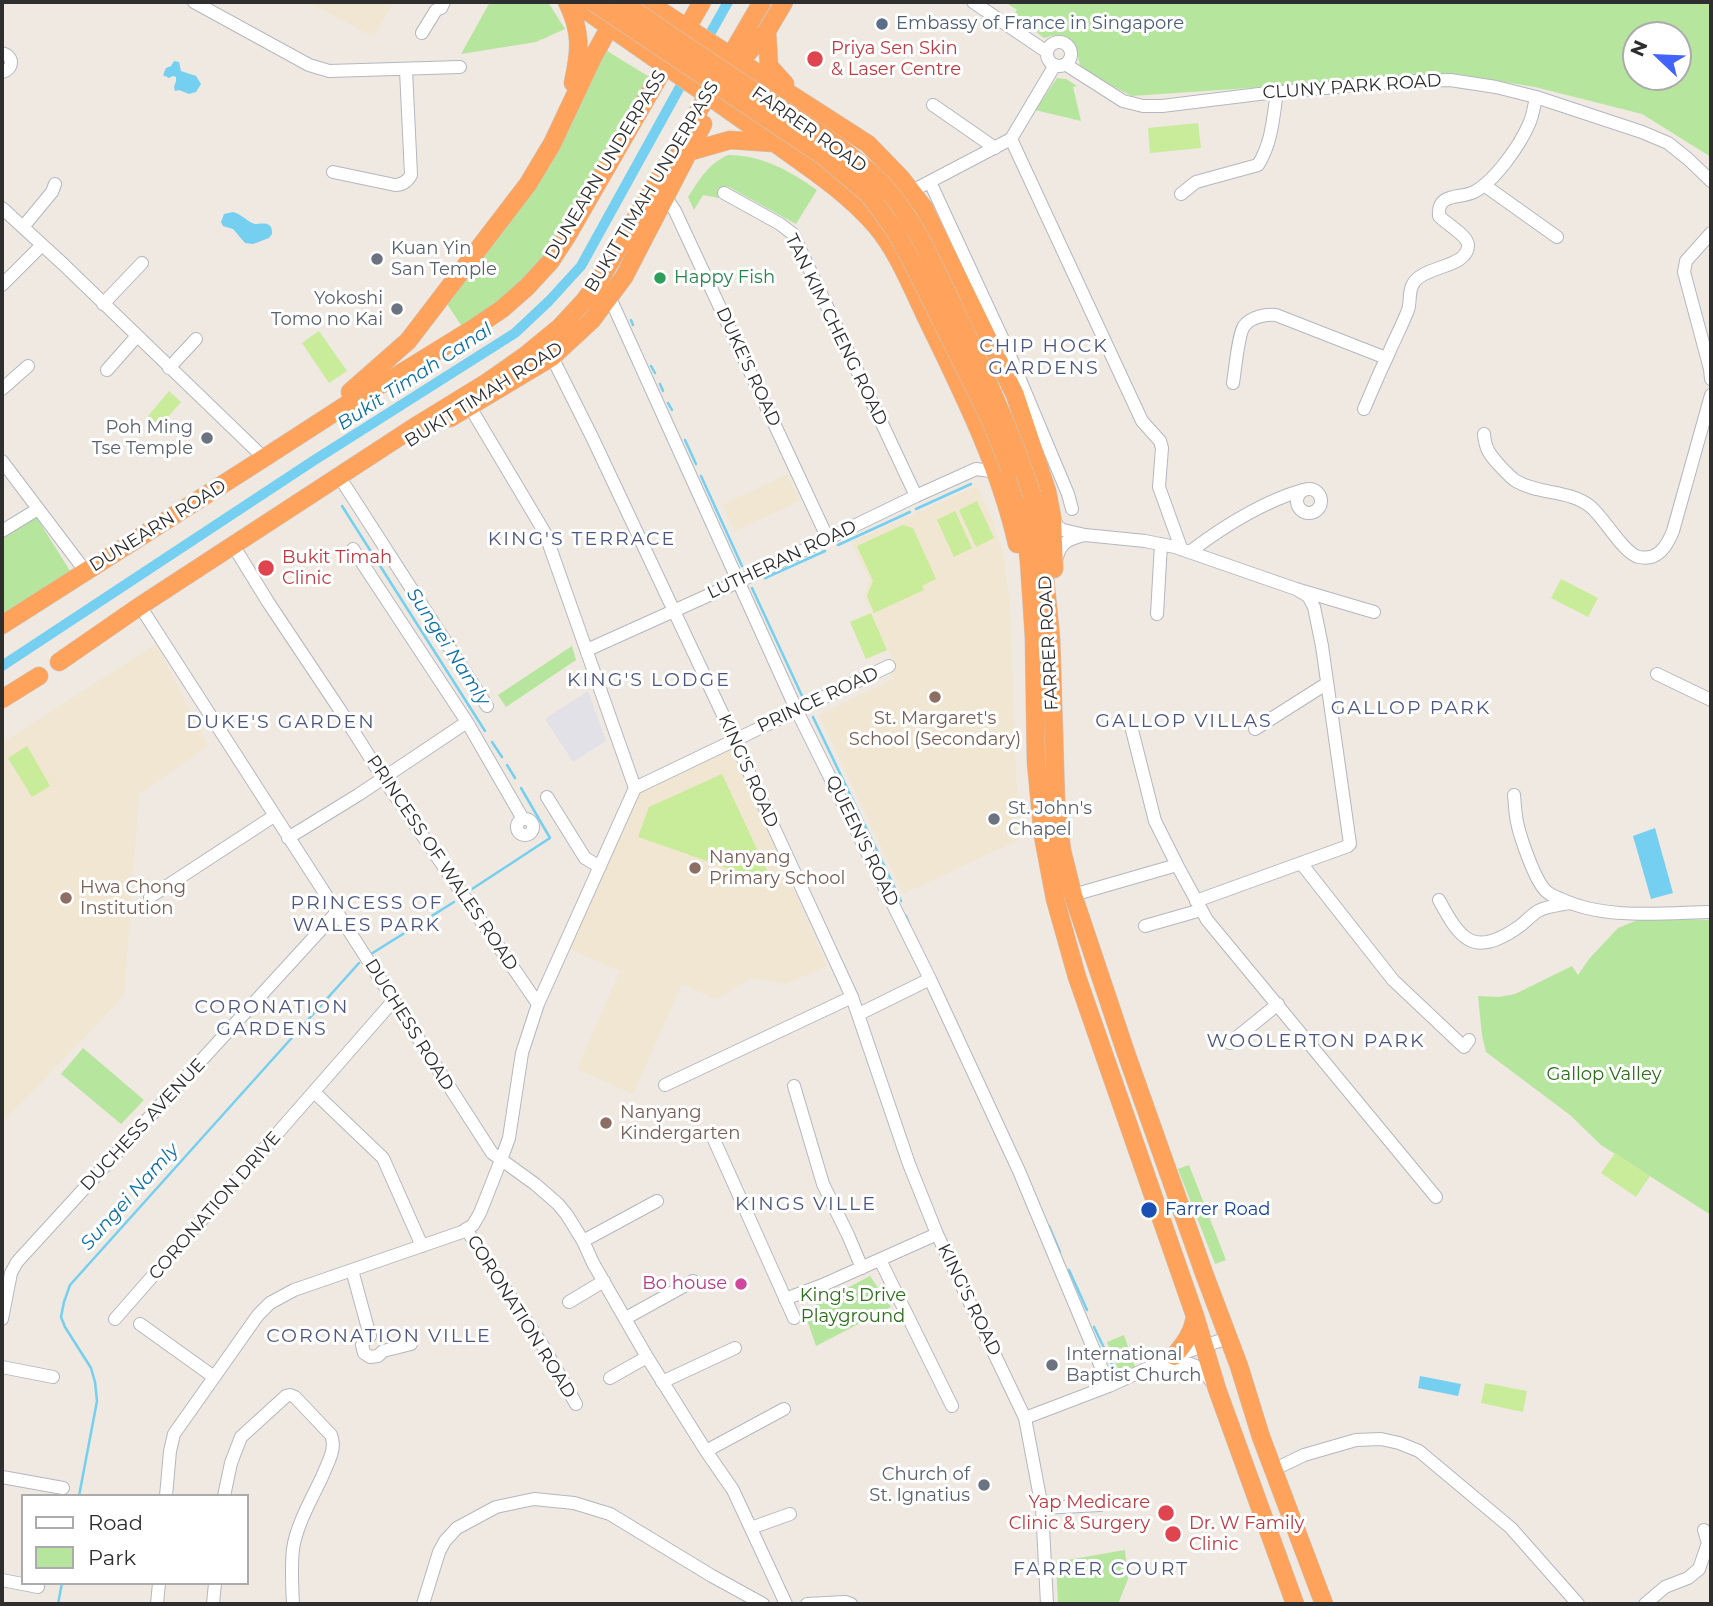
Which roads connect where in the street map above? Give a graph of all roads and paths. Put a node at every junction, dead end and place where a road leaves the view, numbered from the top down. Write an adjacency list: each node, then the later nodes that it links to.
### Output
1 (194, 2): 21 (street)
2 (444, 2): 14 (street)
3 (567, 2): 29 (highway)
4 (574, 2): 12 (highway)
5 (593, 2): 20 (highway, bridge)
6 (624, 2): 12 (highway); 20 (highway, bridge)
7 (647, 2): 20 (highway)
8 (702, 2): 67 (highway, DUNEARN UNDERPASS)
9 (762, 2): 74 (highway, BUKIT TIMAH UNDERPASS)
10 (784, 2): 13 (highway, BUKIT TIMAH ROAD)
11 (973, 2): 15 (street)
12 (609, 26): 20 (highway); 29 (highway)
13 (766, 31): 17 (highway, BUKIT TIMAH ROAD); 26 (highway)
14 (422, 33)
15 (1047, 52): 18 (street); 18 (street)
16 (2, 53): 22 (street)
17 (740, 63): 20 (highway); 26 (highway); 27 (highway, BUKIT TIMAH ROAD)
18 (1060, 65): 24 (street, CLUNY PARK ROAD); 31 (street)
19 (460, 67): 21 (street)
20 (706, 69): 27 (highway); 73 (highway, FARRER ROAD, bridge); 98 (highway, FARRER ROAD, bridge)
21 (406, 70): 36 (street)
22 (2, 72): 23 (street)
23 (2, 78)
24 (1277, 92): 25 (street, CLUNY PARK ROAD); 43 (street)
25 (1536, 97): 37 (street, CLUNY PARK ROAD); 40 (street)
26 (797, 98): 30 (highway)
27 (716, 102): 32 (highway); 34 (highway, BUKIT TIMAH ROAD)
28 (933, 106): 33 (street)
29 (568, 110): 67 (highway)
30 (830, 119): 35 (highway); 41 (highway)
31 (1011, 139): 33 (street); 88 (street)
32 (775, 144): 34 (highway); 35 (highway)
33 (995, 148): 38 (street)
34 (688, 152): 44 (highway, BUKIT TIMAH ROAD)
35 (803, 164): 69 (highway)
36 (333, 172)
37 (1711, 181)
38 (930, 182): 41 (street); 80 (street)
39 (55, 184): 46 (street)
40 (1484, 185): 48 (street); 57 (street)
41 (912, 191): 81 (highway)
42 (724, 193): 76 (street, TAN KIM CHENG ROAD)
43 (1181, 194)
44 (665, 196): 52 (highway, BUKIT TIMAH ROAD); 84 (street, DUKE'S ROAD)
45 (2, 208): 46 (street)
46 (23, 227): 49 (street)
47 (1711, 233): 61 (street)
48 (1557, 237)
49 (42, 245): 51 (street); 53 (street)
50 (142, 263): 53 (street)
51 (2, 285)
52 (610, 298): 56 (highway, BUKIT TIMAH ROAD); 91 (street, QUEEN'S ROAD)
53 (103, 304): 54 (street)
54 (136, 336): 59 (street); 60 (street)
55 (196, 339): 59 (street)
56 (552, 356): 65 (highway, BUKIT TIMAH ROAD); 94 (street, KING'S ROAD)
57 (1386, 358): 62 (street); 66 (street)
58 (28, 366): 63 (street)
59 (169, 368): 70 (street)
60 (107, 370)
61 (1711, 379)
62 (1233, 383)
63 (2, 389)
64 (1711, 394): 68 (street)
65 (470, 407): 74 (highway, BUKIT TIMAH ROAD); 99 (street)
66 (1364, 409)
67 (314, 425): 70 (highway, DUNEARN ROAD)
68 (1484, 434)
69 (986, 446): 72 (street); 73 (highway)
70 (264, 458): 90 (highway, DUNEARN ROAD)
71 (2, 460): 79 (street)
72 (976, 469): 73 (street); 76 (street, LUTHERAN ROAD)
73 (1004, 473): 157 (highway, FARRER ROAD)
74 (346, 477): 86 (highway, BUKIT TIMAH ROAD); 107 (street)
75 (1303, 490): 77 (street); 78 (street); 78 (street)
76 (916, 496): 84 (street, LUTHERAN ROAD)
77 (1278, 499): 78 (street); 88 (street)
78 (1298, 508)
79 (38, 509): 82 (street); 90 (street)
80 (1072, 509)
81 (1052, 517): 83 (street); 89 (highway)
82 (2, 531)
83 (1085, 535): 85 (street); 89 (street)
84 (828, 539): 91 (street, LUTHERAN ROAD)
85 (1161, 544): 88 (street); 96 (street)
86 (233, 545): 93 (highway, BUKIT TIMAH ROAD); 113 (street, PRINCESS OF WALES ROAD)
87 (353, 549): 109 (street)
88 (1186, 550): 92 (street)
89 (1054, 568): 98 (highway)
90 (86, 572): 97 (highway, DUNEARN ROAD)
91 (738, 582): 94 (street, LUTHERAN ROAD); 108 (street, QUEEN'S ROAD)
92 (1296, 589): 95 (street); 104 (street)
93 (140, 606): 100 (highway, BUKIT TIMAH ROAD); 117 (street, DUCHESS ROAD)
94 (673, 611): 99 (street, LUTHERAN ROAD); 112 (street, KING'S ROAD)
95 (1374, 611)
96 (1157, 614)
97 (2, 625)
98 (1051, 639): 123 (highway, FARRER ROAD)
99 (587, 650): 114 (street)
100 (59, 662)
101 (889, 666): 108 (street, PRINCE ROAD)
102 (1657, 674): 106 (street)
103 (38, 676): 105 (highway)
104 (1326, 684): 110 (street); 120 (street)
105 (2, 699)
106 (1711, 700)
107 (487, 706)
108 (797, 711): 112 (street, PRINCE ROAD); 131 (street, QUEEN'S ROAD)
109 (467, 722): 113 (street); 118 (street)
110 (1255, 729)
111 (1132, 730): 121 (street)
112 (735, 739): 114 (street, PRINCE ROAD); 132 (street, KING'S ROAD)
113 (383, 778): 119 (street); 134 (street, PRINCESS OF WALES ROAD)
114 (635, 788): 122 (street, CORONATION ROAD)
115 (1514, 795): 126 (street)
116 (548, 797): 122 (street)
117 (274, 816): 119 (street, DUCHESS ROAD); 124 (street)
118 (523, 819)
119 (288, 838): 128 (street, DUCHESS ROAD)
120 (1301, 863): 127 (street); 137 (street)
121 (1177, 865): 123 (street); 127 (street)
122 (600, 867): 134 (street, CORONATION ROAD)
123 (1073, 895): 163 (highway, FARRER ROAD)
124 (150, 897)
125 (1439, 900): 126 (street)
126 (1570, 903): 129 (street)
127 (1198, 905): 130 (street); 135 (street)
128 (337, 912): 133 (street, DUCHESS ROAD); 160 (street, DUCHESS AVENUE)
129 (1711, 912)
130 (1145, 926)
131 (930, 979): 136 (street); 175 (street, QUEEN'S ROAD)
132 (852, 996): 136 (street, KING'S ROAD); 139 (street)
133 (394, 1000): 141 (street, CORONATION DRIVE); 143 (street, DUCHESS ROAD)
134 (538, 1004): 143 (street, CORONATION ROAD)
135 (1278, 1004): 138 (street); 144 (street)
136 (859, 1014): 147 (street, KING'S ROAD)
137 (1469, 1040)
138 (1230, 1043)
139 (665, 1085)
140 (794, 1086): 151 (street)
141 (314, 1092): 149 (street); 161 (street, CORONATION DRIVE)
142 (711, 1133): 155 (street)
143 (501, 1160): 146 (street, CORONATION ROAD); 148 (street, DUCHESS ROAD)
144 (1436, 1196)
145 (657, 1201): 148 (street)
146 (466, 1229): 149 (street, CORONATION ROAD); 177 (street, CORONATION ROAD)
147 (937, 1234): 150 (street); 180 (street, KING'S ROAD)
148 (583, 1241): 153 (street, DUCHESS ROAD)
149 (422, 1246): 152 (street, CORONATION ROAD)
150 (880, 1260): 151 (street); 178 (street)
151 (862, 1268): 155 (street)
152 (352, 1270): 164 (street); 172 (street, CORONATION ROAD)
153 (604, 1281): 156 (street); 158 (street, DUCHESS ROAD)
154 (693, 1281): 158 (street)
155 (785, 1299): 159 (street)
156 (569, 1302)
157 (1195, 1315): 165 (highway, FARRER ROAD); 167 (highway)
158 (626, 1318): 168 (street, DUCHESS ROAD)
159 (794, 1318)
160 (2, 1319)
161 (115, 1320)
162 (140, 1324): 172 (street)
163 (1228, 1338): 165 (street); 182 (highway, FARRER ROAD)
164 (411, 1344)
165 (1204, 1346): 167 (street); 176 (highway, FARRER ROAD)
166 (734, 1348): 174 (street)
167 (1174, 1356): 170 (street)
168 (647, 1357): 173 (street); 174 (street, DUCHESS ROAD)
169 (2, 1367): 171 (street)
170 (1134, 1375): 175 (street); 176 (street)
171 (53, 1377)
172 (214, 1377): 185 (street, CORONATION ROAD)
173 (610, 1378)
174 (662, 1382): 181 (street, DUCHESS ROAD)
175 (1109, 1386): 180 (street)
176 (1217, 1389): 207 (highway, FARRER ROAD)
177 (576, 1404)
178 (952, 1406)
179 (785, 1409): 181 (street)
180 (1026, 1418): 188 (street, KING'S ROAD)
181 (706, 1451): 190 (street, DUCHESS ROAD)
182 (1273, 1470): 208 (highway, FARRER ROAD); 209 (street)
183 (2, 1477): 184 (street)
184 (63, 1488)
185 (166, 1494)
186 (224, 1494): 200 (street)
187 (1100, 1505): 188 (street)
188 (1042, 1508): 206 (street, KING'S ROAD)
189 (790, 1514): 190 (street)
190 (751, 1528): 203 (street, DUCHESS ROAD)
191 (1704, 1530): 210 (street)
192 (2, 1580): 193 (street)
193 (21, 1584)
194 (28, 1585): 197 (street)
195 (159, 1585): 198 (street)
196 (215, 1585): 199 (street)
197 (38, 1587)
198 (158, 1604)
199 (213, 1604)
200 (293, 1604)
201 (423, 1604): 202 (street)
202 (762, 1604)
203 (786, 1604)
204 (807, 1604): 205 (street)
205 (851, 1604)
206 (1047, 1604)
207 (1295, 1604)
208 (1324, 1604)
209 (1578, 1604)
210 (1645, 1604)

